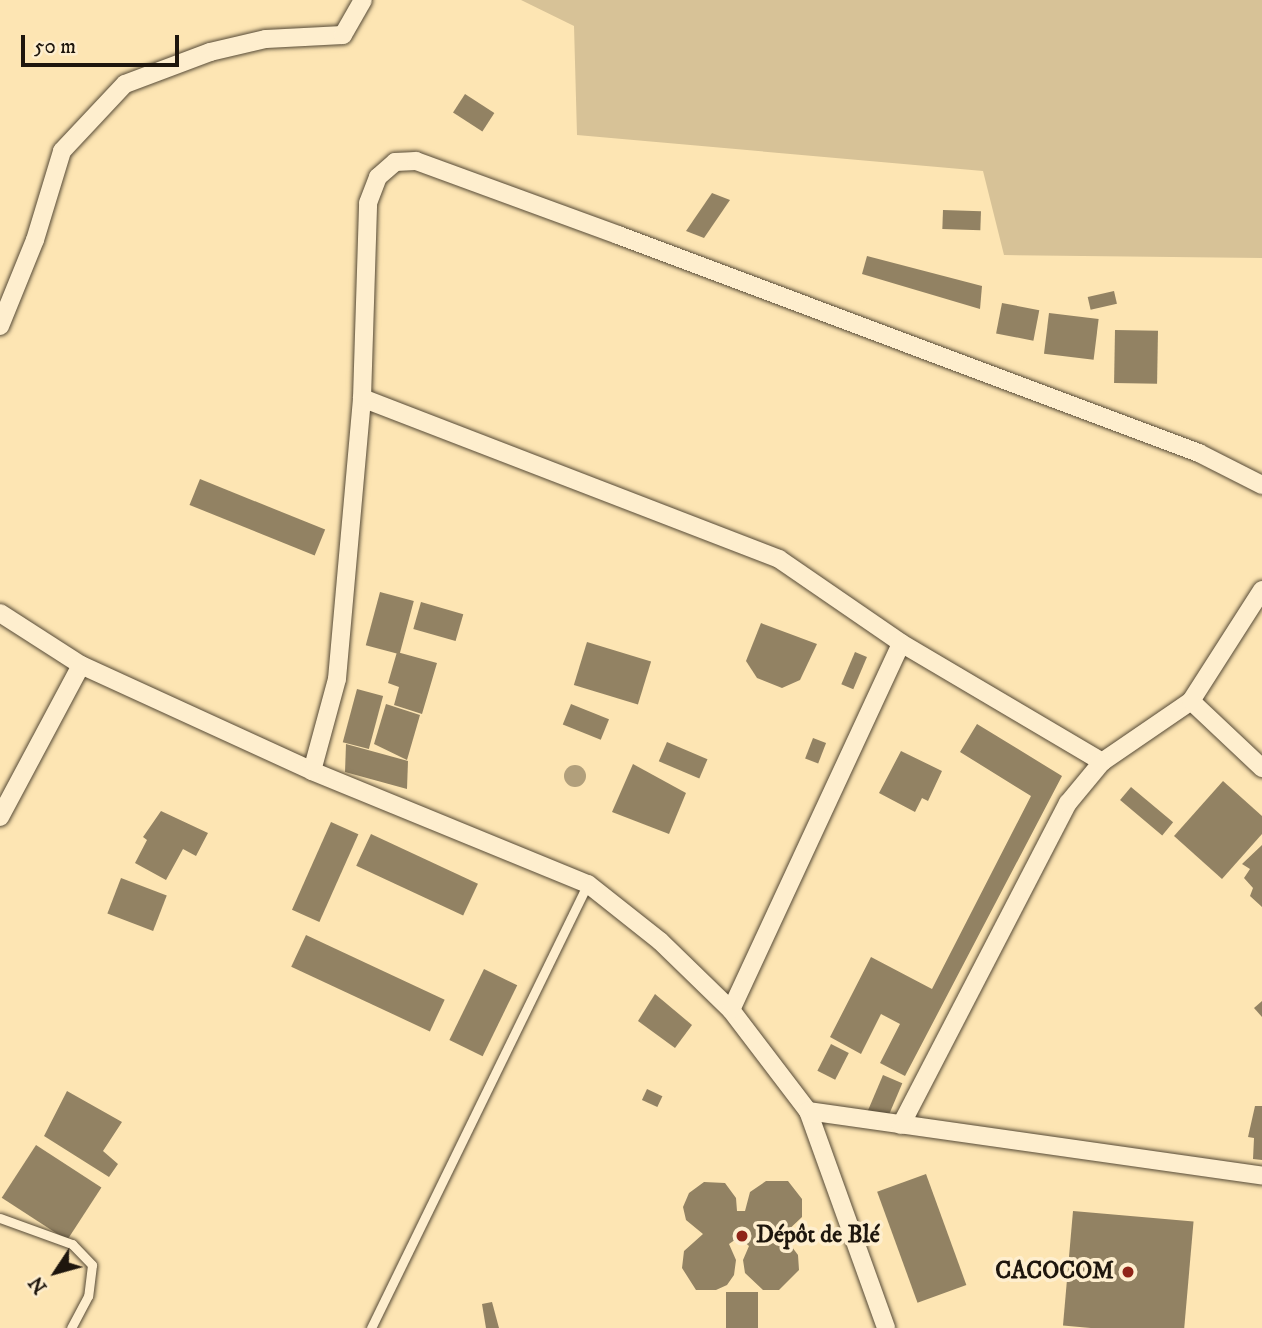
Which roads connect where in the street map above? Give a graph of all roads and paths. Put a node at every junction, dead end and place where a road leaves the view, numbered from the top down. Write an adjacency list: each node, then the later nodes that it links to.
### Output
1 (363, 0): 2 (street)
2 (0, 326)
3 (362, 397): 4 (street); 7 (street); 12 (street)
4 (1262, 485)
5 (1262, 590): 9 (street)
6 (0, 613): 8 (street)
7 (901, 643): 10 (street); 15 (street)
8 (81, 666): 12 (street); 13 (street)
9 (1191, 701): 10 (street); 11 (street)
10 (1102, 762): 17 (street)
11 (1262, 768)
12 (312, 771): 14 (street)
13 (0, 817)
14 (588, 884): 15 (street); 21 (lane)
15 (731, 1010): 16 (street)
16 (808, 1111): 17 (street); 22 (street)
17 (901, 1125): 18 (street)
18 (1262, 1176)
19 (0, 1218): 20 (lane)
20 (71, 1328)
21 (371, 1328)
22 (886, 1328)

